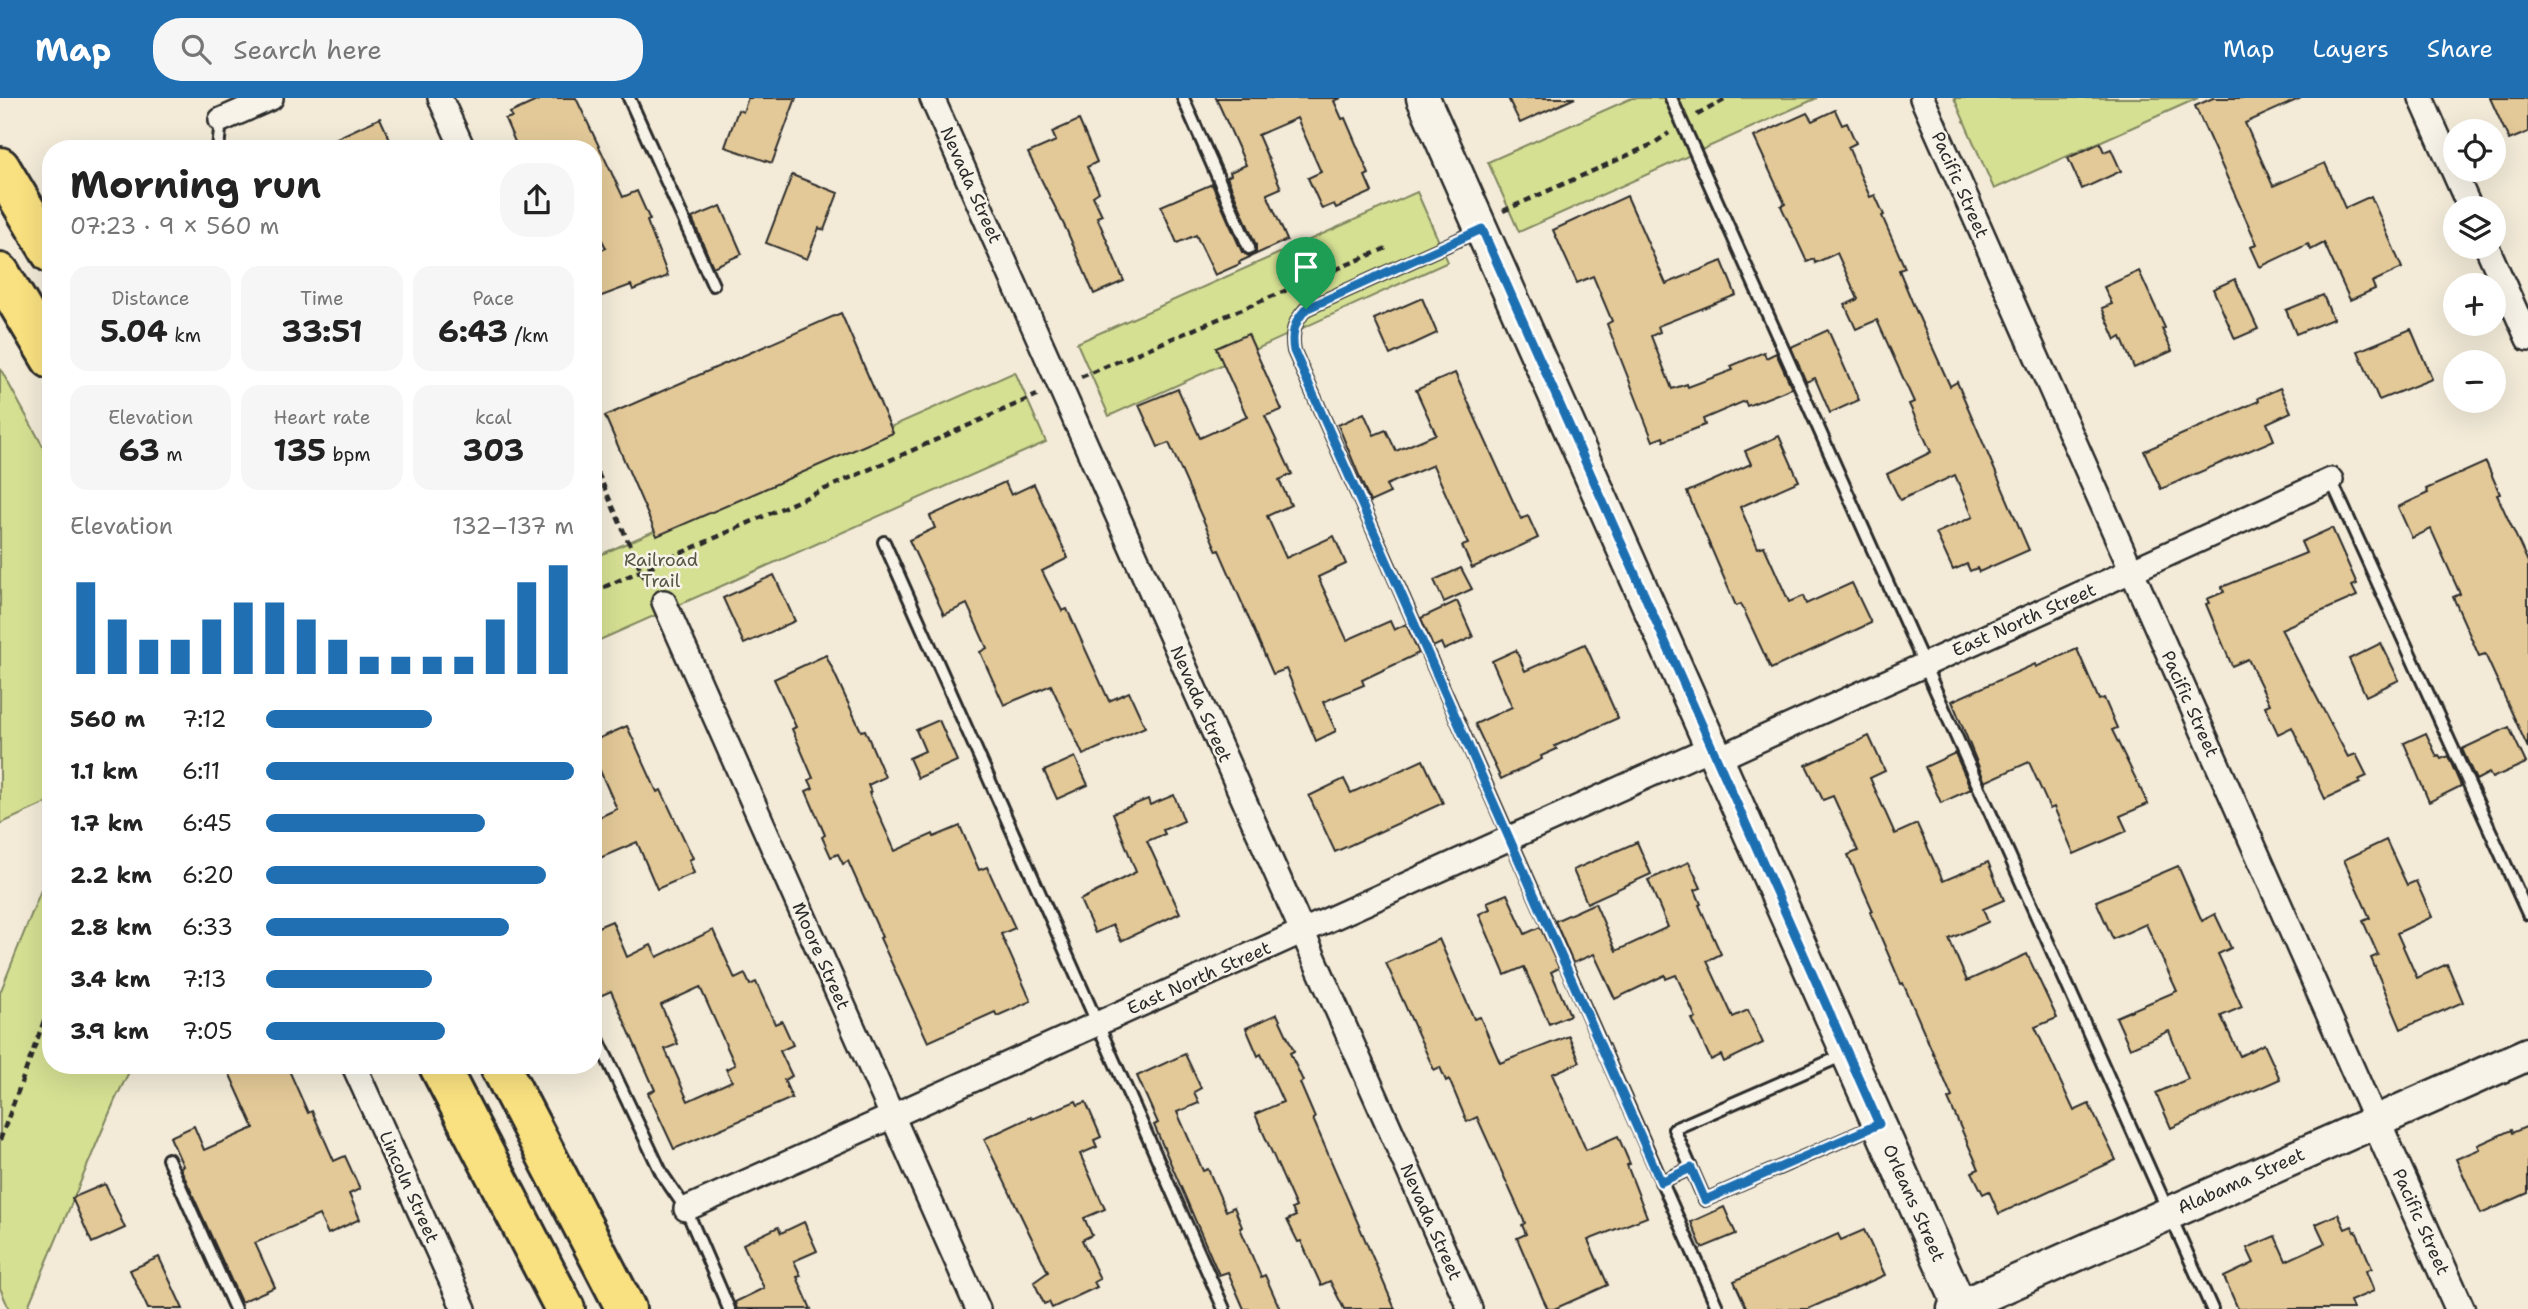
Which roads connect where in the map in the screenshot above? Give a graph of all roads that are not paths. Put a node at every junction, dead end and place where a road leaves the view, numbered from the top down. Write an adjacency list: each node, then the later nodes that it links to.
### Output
1 (271, 98): 10 (street)
2 (440, 98): 12 (street)
3 (629, 98): 20 (lane)
4 (932, 98): 31 (street, Nevada Street)
5 (1183, 98): 17 (lane)
6 (1423, 98): 15 (main road, Orleans Street)
7 (1671, 98): 27 (lane)
8 (1922, 98): 25 (street, Pacific Street)
9 (2421, 98): 14 (street)
10 (221, 120): 11 (lane)
11 (219, 140)
12 (459, 140)
13 (0, 167): 16 (highway)
14 (2465, 196)
15 (1482, 229): 28 (main road, Orleans Street); 29 (lane)
16 (42, 238)
17 (1249, 248)
18 (2492, 259): 21 (street)
19 (0, 273): 22 (highway)
20 (713, 285)
21 (2528, 340)
22 (42, 344)
23 (2331, 480): 25 (street, East North Street); 30 (lane)
24 (884, 542): 32 (lane)
25 (2132, 571): 27 (street, East North Street); 40 (street, Pacific Street)
26 (664, 602): 39 (street, Moore Street)
27 (1923, 666): 28 (street, East North Street); 46 (lane)
28 (1714, 753): 29 (street, East North Street); 34 (main road, Orleans Street)
29 (1509, 838): 31 (street, East North Street); 44 (lane)
30 (2528, 914)
31 (1302, 932): 32 (street, East North Street); 55 (street, Nevada Street)
32 (1097, 1024): 39 (street, East North Street); 54 (lane)
33 (602, 1048): 45 (lane)
34 (1848, 1054): 41 (main road, Orleans Street); 43 (lane)
35 (2528, 1054): 40 (main road, Alabama Street)
36 (358, 1074): 47 (street, Lincoln Street)
37 (443, 1074): 50 (highway)
38 (504, 1074): 51 (highway)
39 (892, 1116): 45 (street, East North Street); 53 (street, Moore Street)
40 (2376, 1122): 46 (main road, Alabama Street); 58 (street, Pacific Street)
41 (1879, 1124): 43 (lane); 48 (main road, Orleans Street)
42 (168, 1159): 49 (lane)
43 (1691, 1168): 44 (lane)
44 (1661, 1182): 56 (lane)
45 (686, 1209): 52 (lane)
46 (2169, 1213): 48 (main road, Alabama Street); 57 (lane)
47 (461, 1308)
48 (1958, 1308)
49 (234, 1309)
50 (565, 1309)
51 (626, 1309)
52 (730, 1309)
53 (978, 1309)
54 (1224, 1309)
55 (1470, 1309)
56 (1718, 1309)
57 (2212, 1309)
58 (2460, 1309)

